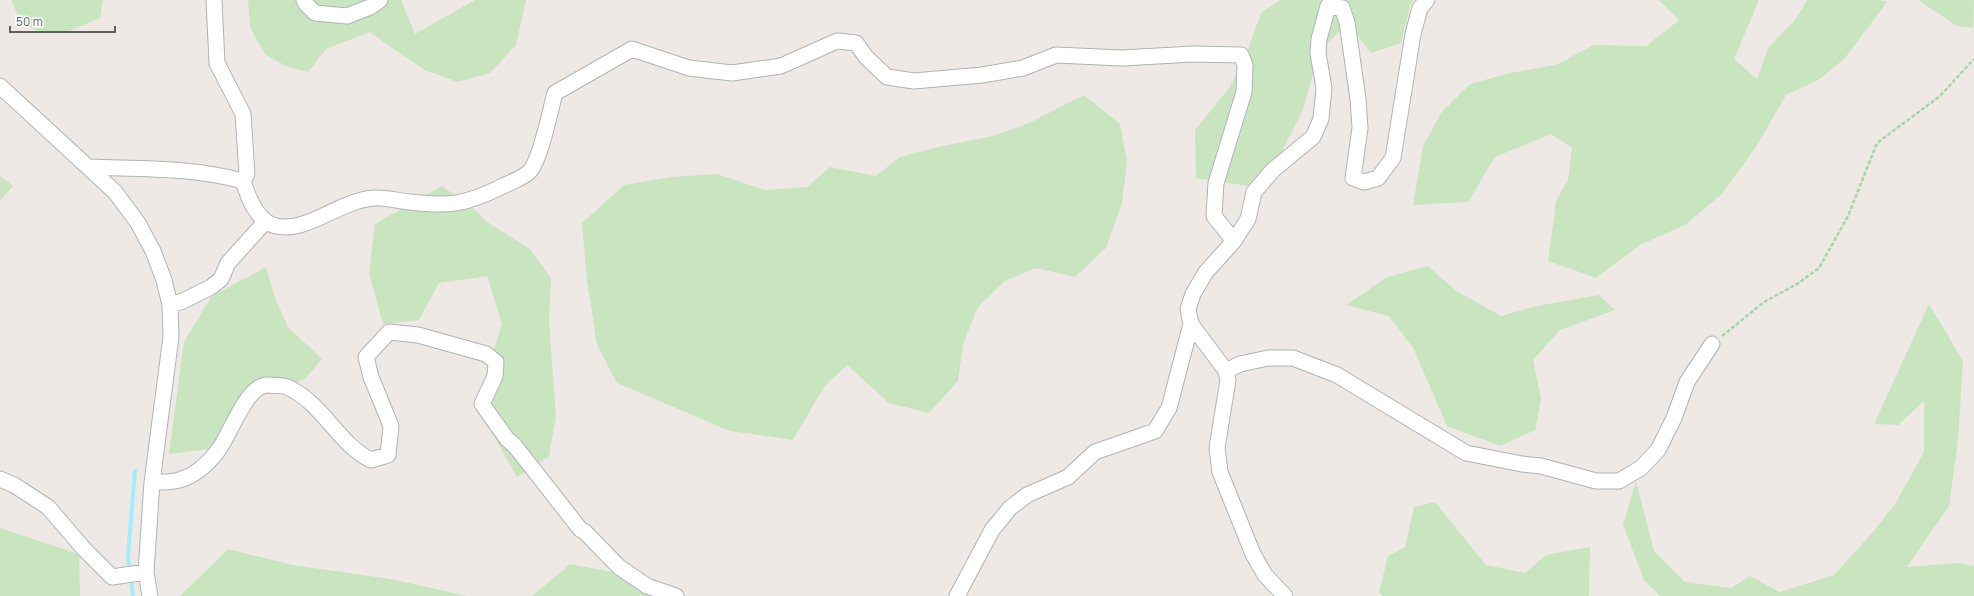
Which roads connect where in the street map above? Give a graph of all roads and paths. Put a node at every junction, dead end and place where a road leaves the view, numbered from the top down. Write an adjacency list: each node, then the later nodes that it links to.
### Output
1 (214, 0): 8 (street)
2 (304, 0): 3 (street)
3 (380, 0)
4 (1427, 0): 10 (street)
5 (1974, 59): 13 (path)
6 (0, 86): 7 (street)
7 (90, 167): 8 (street); 11 (street)
8 (242, 181): 9 (street)
9 (265, 222): 10 (street); 11 (street)
10 (1234, 241): 12 (street)
11 (170, 305): 16 (street)
12 (1191, 324): 14 (street); 20 (street)
13 (1712, 344): 14 (street)
14 (1226, 371): 21 (street)
15 (0, 479): 17 (street)
16 (152, 482): 17 (street); 19 (street)
17 (146, 572): 18 (street)
18 (150, 596)
19 (676, 596)
20 (957, 596)
21 (1285, 596)

